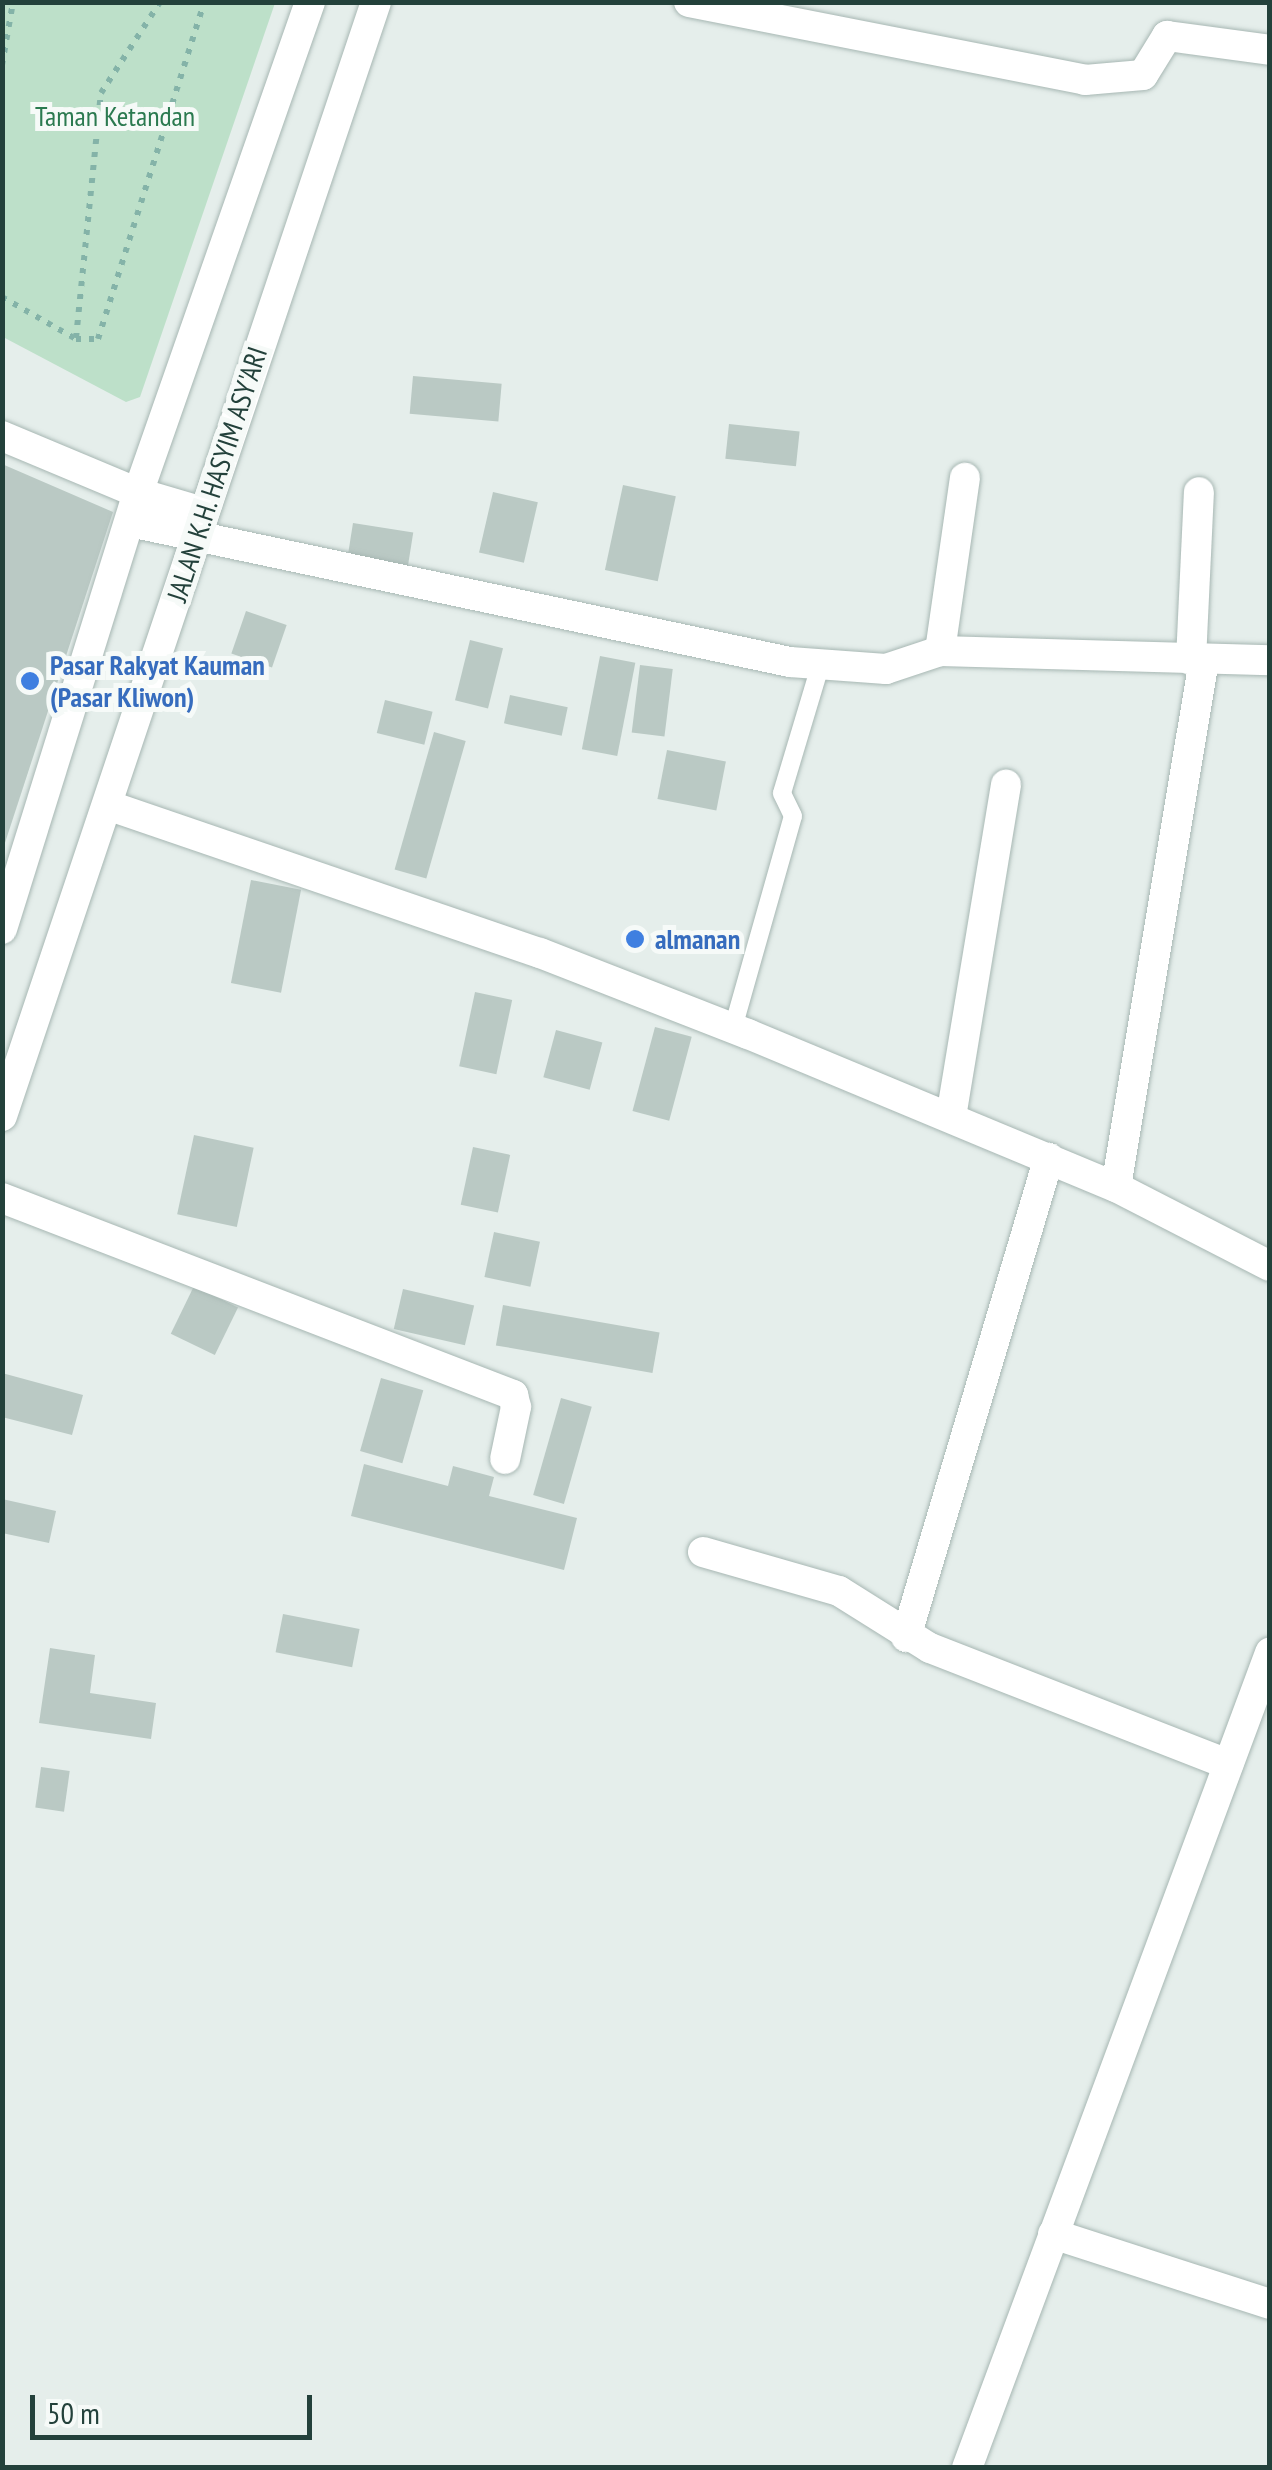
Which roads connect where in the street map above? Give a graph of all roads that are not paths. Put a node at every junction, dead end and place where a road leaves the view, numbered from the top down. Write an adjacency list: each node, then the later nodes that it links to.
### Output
1 (310, 2): 8 (street)
2 (376, 2): 9 (street, JALAN K.H. HASYIM ASY'ARI)
3 (688, 2): 4 (street)
4 (1270, 50)
5 (2, 436): 8 (street)
6 (964, 478): 10 (street)
7 (1199, 492): 11 (street)
8 (134, 507): 9 (street); 16 (street)
9 (200, 524): 13 (street); 15 (street, JALAN K.H. HASYIM ASY'ARI)
10 (940, 651): 11 (street); 13 (street)
11 (1198, 660): 12 (street); 21 (street)
12 (1270, 660)
13 (822, 664): 17 (lane)
14 (1006, 785): 19 (street)
15 (110, 806): 17 (street); 18 (street, JALAN K.H. HASYIM ASY'ARI)
16 (2, 929)
17 (733, 1028): 19 (street)
18 (2, 1116)
19 (952, 1118): 20 (street)
20 (1049, 1158): 21 (street); 26 (street)
21 (1116, 1187): 23 (street)
22 (2, 1198): 24 (street)
23 (1270, 1266)
24 (504, 1458)
25 (703, 1552): 26 (street)
26 (906, 1637): 28 (street)
27 (1270, 1654): 28 (street)
28 (1228, 1764): 29 (street)
29 (1053, 2234): 30 (street); 31 (street)
30 (1270, 2304)
31 (967, 2468)

